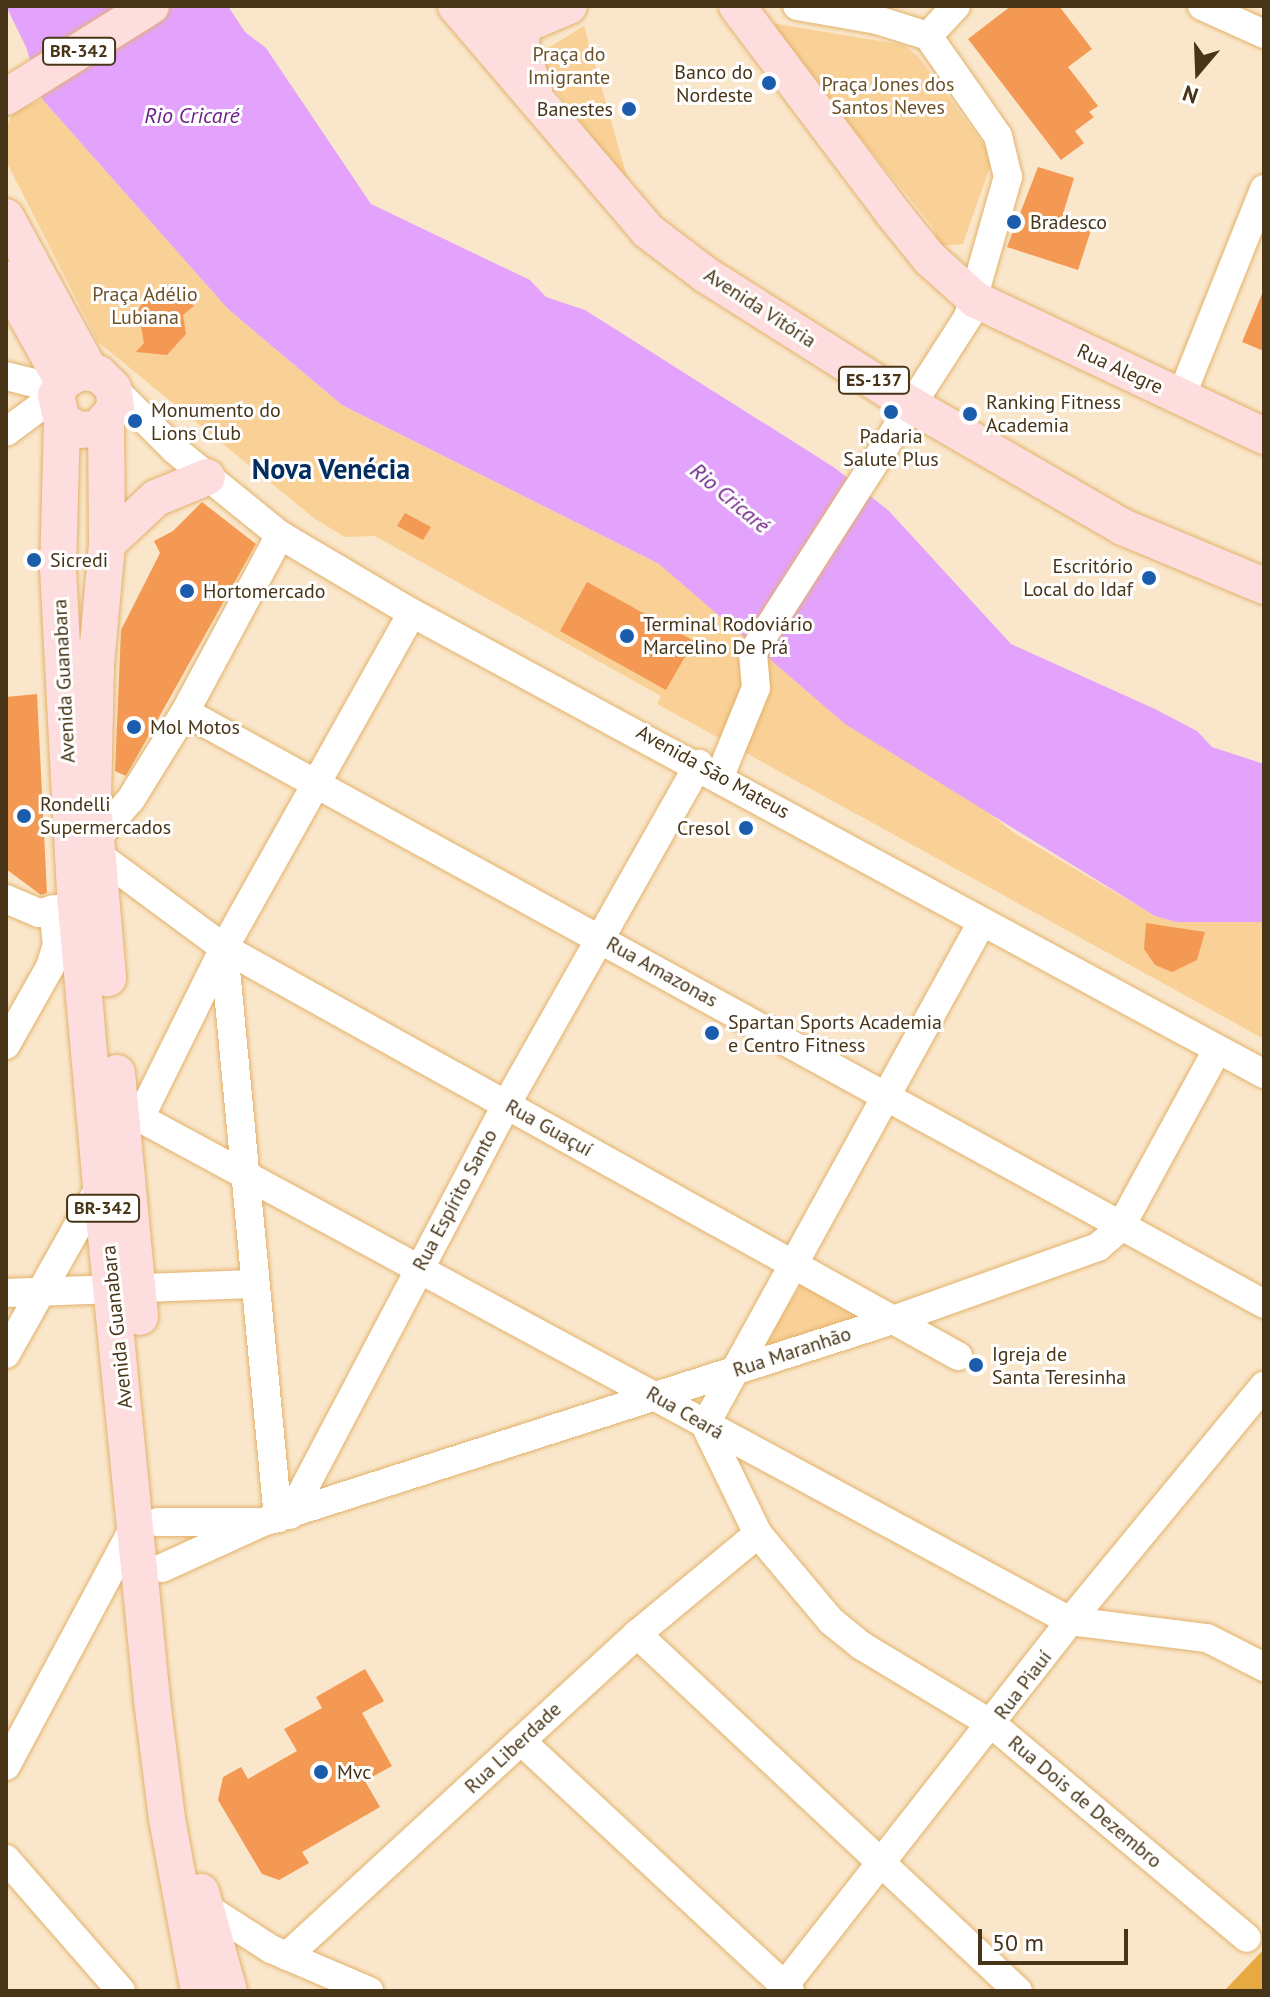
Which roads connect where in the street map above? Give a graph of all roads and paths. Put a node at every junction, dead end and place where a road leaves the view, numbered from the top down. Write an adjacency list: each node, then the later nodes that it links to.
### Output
1 (151, 6): 12 (main road, BR-342)
2 (456, 6): 13 (main road, Avenida Vitória / ES-137)
3 (489, 6): 9 (main road)
4 (569, 6): 9 (main road)
5 (737, 6): 17 (main road, Rua Alegre)
6 (797, 6): 11 (street)
7 (956, 6): 11 (street)
8 (1202, 6): 10 (street)
9 (522, 26): 13 (main road)
10 (1264, 34)
11 (928, 36): 17 (street)
12 (7, 96)
13 (538, 100): 21 (main road, Avenida Vitória / ES-137)
14 (1264, 189): 19 (street)
15 (6, 217): 20 (main road, BR-342)
16 (6, 279): 20 (main road, BR-342)
17 (976, 300): 19 (main road, Rua Alegre); 21 (street)
18 (11, 376): 20 (street, Avenida São Mateus)
19 (1181, 397): 23 (main road, Rua Alegre)
20 (80, 400): 22 (street); 24 (street, Avenida São Mateus); 26 (main road, Avenida Guanabara / BR-342); 37 (main road, Avenida Guanabara / BR-342)
21 (915, 407): 27 (main road, Avenida Vitória / ES-137); 30 (street, Rua Espírito Santo)
22 (11, 428)
23 (1264, 436)
24 (207, 477): 25 (street, Avenida São Mateus); 26 (main road)
25 (280, 535): 28 (street, Avenida São Mateus); 29 (street)
26 (107, 544): 33 (main road, Avenida Guanabara / BR-342)
27 (1264, 586)
28 (412, 613): 30 (street, Avenida São Mateus); 31 (street)
29 (185, 712): 31 (street, Rua Amazonas); 32 (street)
30 (710, 770): 38 (street, Avenida São Mateus); 39 (street, Rua Espírito Santo)
31 (317, 783): 39 (street, Rua Amazonas); 40 (street)
32 (131, 799): 33 (street); 34 (street)
33 (93, 802): 34 (main road, Avenida Guanabara / BR-342)
34 (97, 847): 35 (street); 37 (main road, Avenida Guanabara / BR-342)
35 (145, 894): 37 (street); 40 (street, Rua Guaçuí)
36 (6, 899): 37 (street)
37 (77, 909): 41 (street); 42 (main road, Avenida Guanabara / BR-342); 48 (main road, Avenida Guanabara / BR-342)
38 (982, 922): 44 (street, Avenida São Mateus); 46 (street)
39 (601, 938): 46 (street, Rua Amazonas); 47 (street, Rua Espírito Santo)
40 (224, 948): 47 (street, Rua Guaçuí); 48 (street); 49 (street)
41 (43, 979): 42 (street); 43 (street)
42 (86, 987): 50 (main road, Avenida Guanabara / BR-342)
43 (6, 1045)
44 (1217, 1050): 45 (street, Avenida São Mateus); 51 (street, Rua Maranhão)
45 (1264, 1074)
46 (886, 1096): 51 (street, Rua Amazonas); 52 (street)
47 (506, 1105): 52 (street, Rua Guaçuí); 53 (street, Rua Espírito Santo)
48 (130, 1119): 49 (street, Rua Ceará); 55 (main road, Avenida Guanabara / BR-342)
49 (244, 1179): 53 (street, Rua Ceará); 54 (street)
50 (101, 1185): 55 (main road, Avenida Guanabara / BR-342); 56 (street)
51 (1120, 1228): 58 (street, Rua Amazonas); 59 (street, Rua Maranhão)
52 (797, 1264): 59 (street, Rua Guaçuí); 62 (street)
53 (416, 1271): 64 (street, Rua Ceará); 66 (street, Rua Espírito Santo)
54 (253, 1284): 55 (street); 66 (street)
55 (125, 1287): 56 (street); 67 (main road, Avenida Guanabara / BR-342)
56 (40, 1292): 57 (street); 60 (street)
57 (6, 1293)
58 (1264, 1304)
59 (893, 1320): 61 (street, Rua Guaçuí); 62 (street, Rua Maranhão)
60 (6, 1354)
61 (958, 1356)
62 (738, 1369): 64 (street, Rua Maranhão); 65 (street)
63 (1264, 1386): 70 (street, Rua Piauí)
64 (657, 1396): 65 (street, Rua Ceará); 66 (street, Rua Maranhão)
65 (705, 1425): 68 (street, Rua Dois de Dezembro); 70 (street, Rua Ceará)
66 (277, 1519): 67 (street, Rua Maranhão); 69 (street, Rua Maranhão)
67 (148, 1522): 69 (main road, Avenida Guanabara / BR-342); 75 (street); 78 (main road, Avenida Guanabara / BR-342)
68 (758, 1534): 71 (street, Rua Liberdade); 73 (street, Rua Dois de Dezembro)
69 (162, 1568): 78 (main road, Avenida Guanabara / BR-342)
70 (1070, 1621): 72 (street, Rua Ceará); 73 (street, Rua Piauí)
71 (637, 1634): 74 (street, Rua Liberdade); 77 (street)
72 (1264, 1667)
73 (993, 1725): 77 (street, Rua Piauí); 79 (street, Rua Dois de Dezembro)
74 (521, 1741): 80 (street, Rua Liberdade); 82 (street)
75 (6, 1766)
76 (6, 1859): 83 (street)
77 (881, 1862): 82 (street, Rua Piauí); 85 (street)
78 (193, 1907): 80 (street); 81 (main road, Avenida Guanabara / BR-342)
79 (1247, 1938)
80 (279, 1953): 81 (street); 84 (street)
81 (211, 1978)
82 (787, 1989)
83 (121, 1991)
84 (369, 1991)
85 (1018, 1991)

